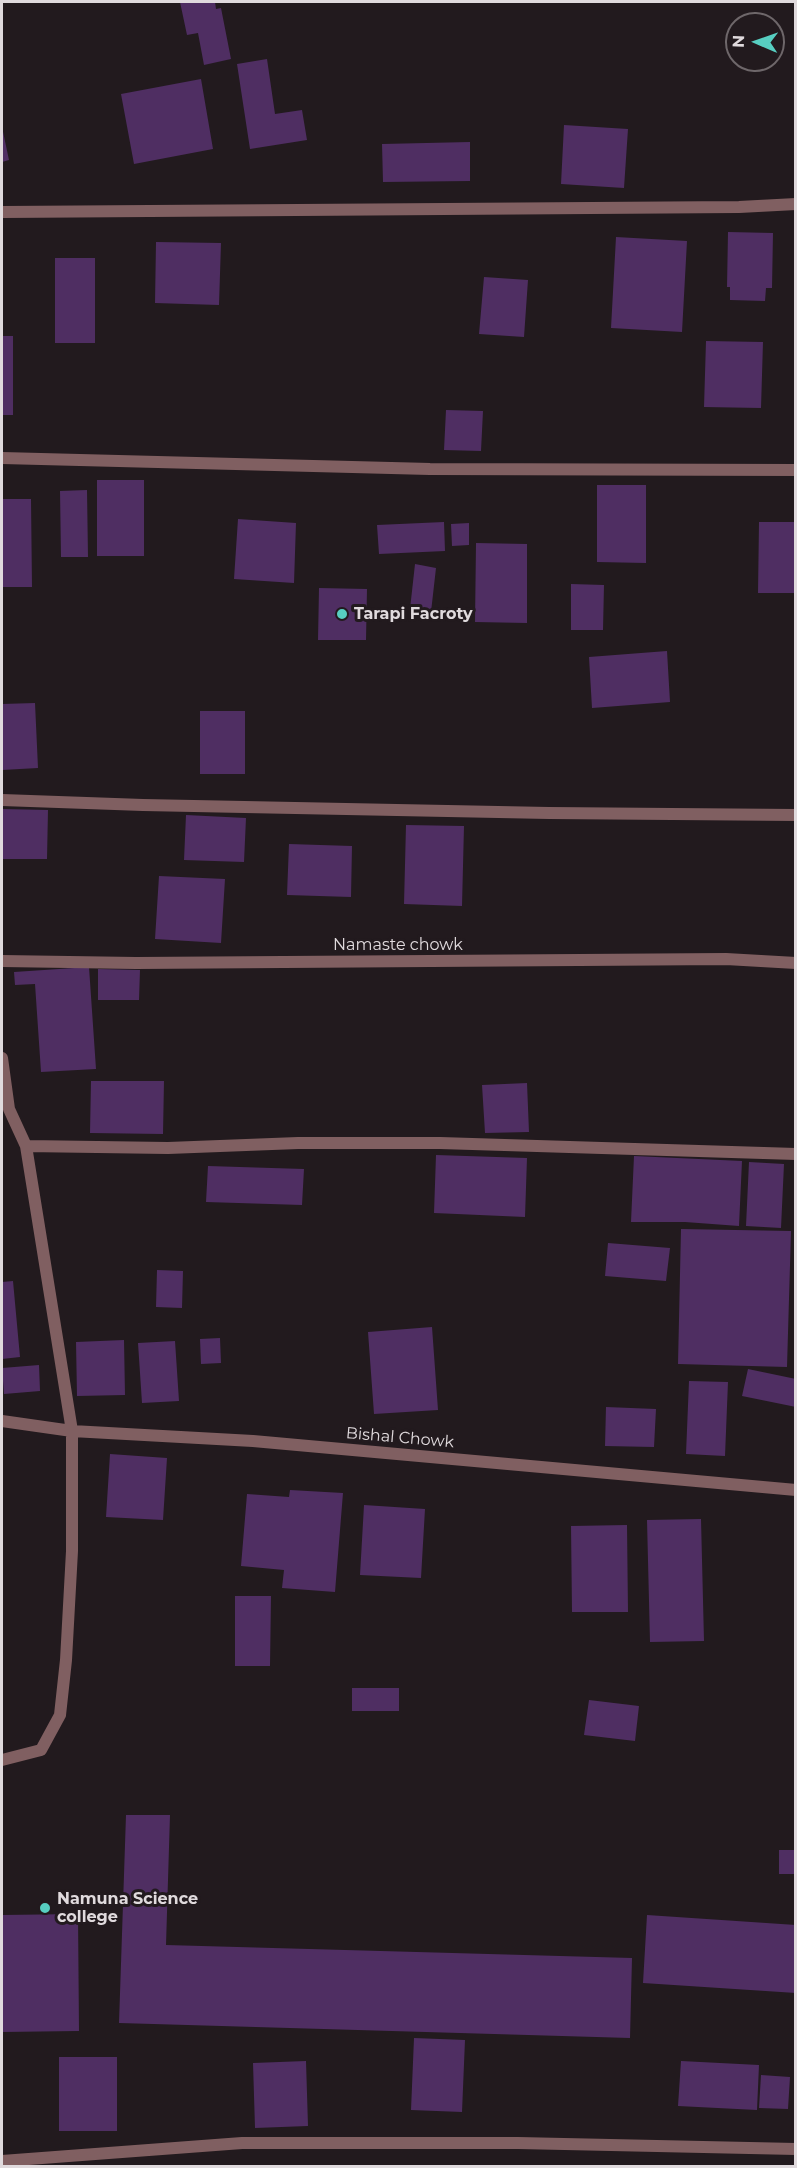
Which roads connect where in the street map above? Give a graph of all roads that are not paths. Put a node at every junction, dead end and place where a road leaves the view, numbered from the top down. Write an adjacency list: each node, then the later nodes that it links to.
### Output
1 (795, 204): 2 (street)
2 (2, 212)
3 (2, 458): 4 (street)
4 (795, 470)
5 (2, 800): 6 (street)
6 (795, 815)
7 (2, 961): 8 (street, Namaste chowk)
8 (795, 963)
9 (2, 1058): 10 (street)
10 (26, 1146): 11 (street); 13 (street)
11 (795, 1154)
12 (2, 1421): 13 (street, Bishal Chowk)
13 (72, 1431): 14 (street, Bishal Chowk); 15 (street)
14 (795, 1490)
15 (2, 1760)
16 (795, 2149): 17 (street)
17 (2, 2161)

